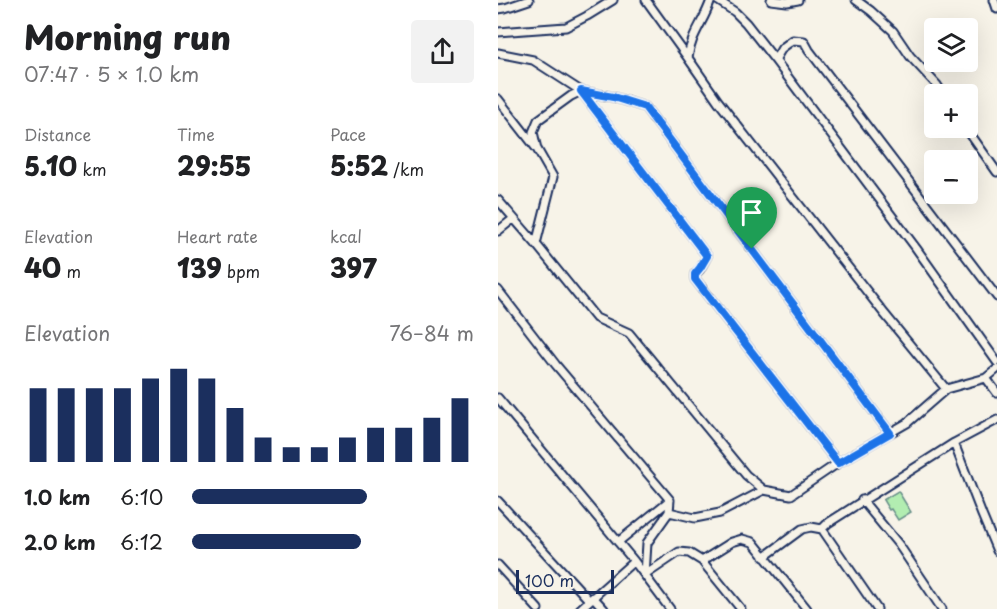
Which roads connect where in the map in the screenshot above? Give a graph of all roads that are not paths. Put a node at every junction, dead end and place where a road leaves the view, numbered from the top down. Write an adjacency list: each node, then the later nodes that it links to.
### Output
1 (529, 0): 10 (street)
2 (613, 0): 12 (street)
3 (646, 0): 14 (street)
4 (711, 0): 14 (street)
5 (717, 0): 15 (street)
6 (771, 0): 7 (street)
7 (798, 0)
8 (856, 0): 16 (street)
9 (994, 0): 11 (street)
10 (498, 9)
11 (997, 9)
12 (498, 32)
13 (498, 53): 17 (street)
14 (688, 58): 31 (street)
15 (776, 60): 27 (street); 28 (street)
16 (936, 84)
17 (581, 91): 20 (street); 35 (street); 37 (street)
18 (498, 99): 20 (street)
19 (973, 138): 21 (street)
20 (537, 149): 25 (street)
21 (997, 171)
22 (498, 200): 23 (street)
23 (513, 219): 24 (street); 25 (street)
24 (498, 231)
25 (536, 244): 38 (street)
26 (498, 290): 39 (street)
27 (997, 297)
28 (997, 362)
29 (997, 369): 30 (street)
30 (986, 378): 31 (street); 32 (street)
31 (946, 390): 35 (street)
32 (997, 393)
33 (498, 398): 44 (street)
34 (997, 420): 36 (street)
35 (890, 433): 37 (street)
36 (954, 442): 41 (street); 45 (street)
37 (838, 463): 38 (street)
38 (764, 490): 42 (street)
39 (670, 500): 42 (street); 44 (street)
40 (498, 501): 51 (street)
41 (862, 501): 43 (street); 59 (street)
42 (669, 512): 50 (street)
43 (822, 529): 46 (street); 58 (street)
44 (618, 542): 47 (street)
45 (997, 551)
46 (764, 557): 48 (street); 57 (street)
47 (634, 561): 50 (street); 51 (street)
48 (702, 561): 50 (street); 56 (street)
49 (498, 565): 52 (street)
50 (645, 575): 55 (street)
51 (591, 599): 53 (street); 54 (street)
52 (538, 609)
53 (580, 609)
54 (604, 609)
55 (669, 609)
56 (741, 609)
57 (807, 609)
58 (877, 609)
59 (942, 609)

